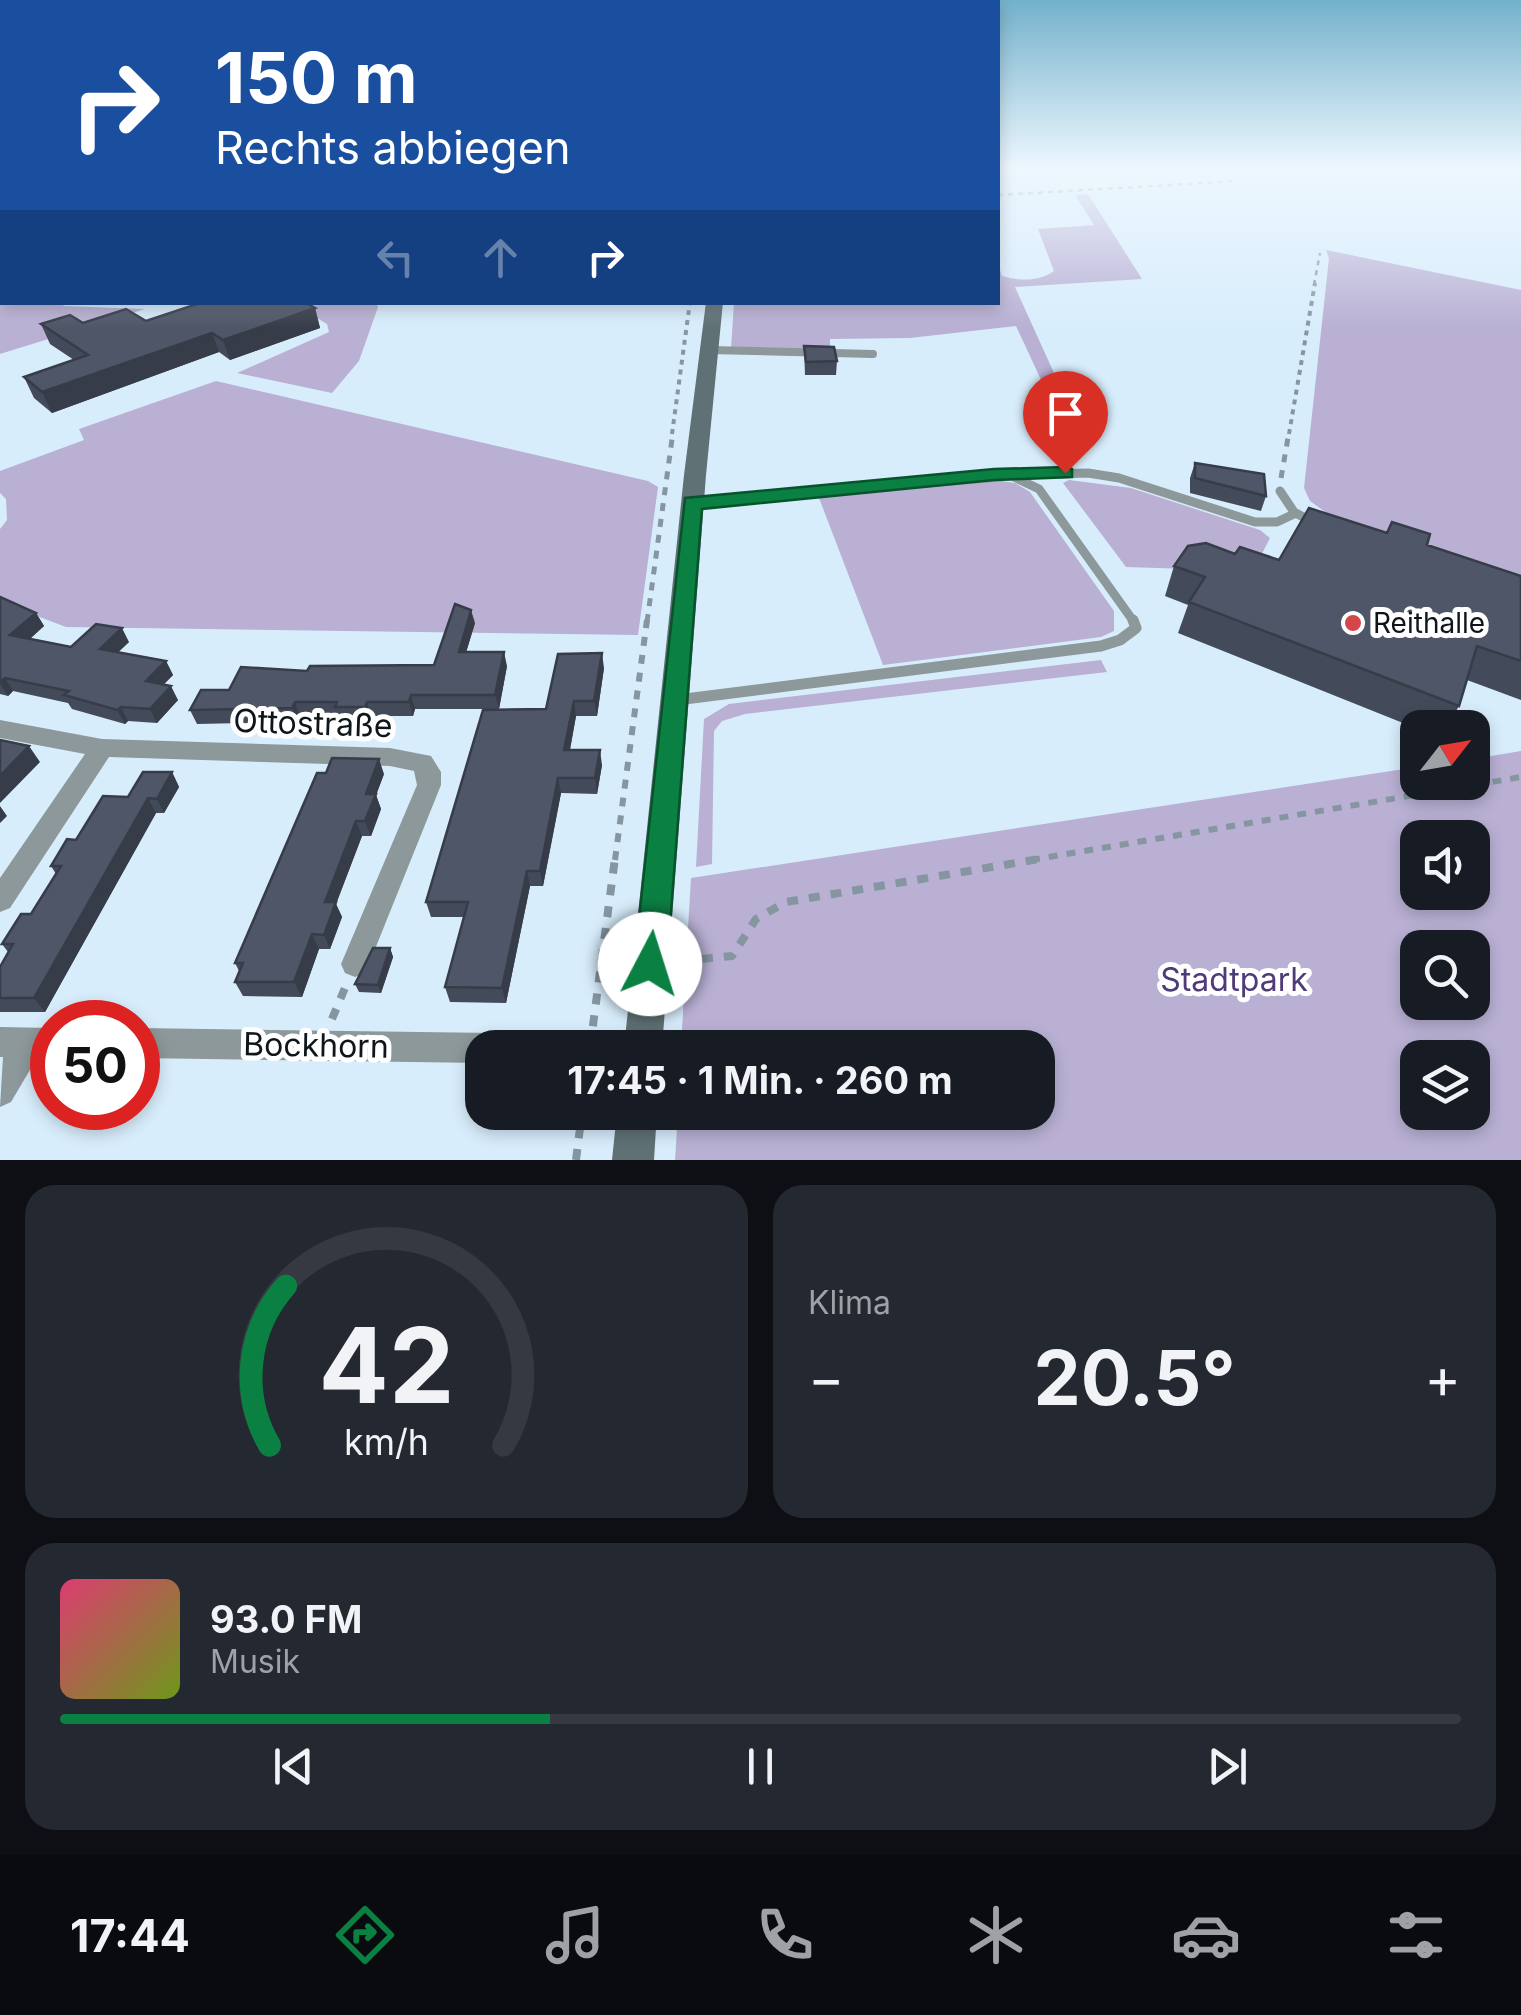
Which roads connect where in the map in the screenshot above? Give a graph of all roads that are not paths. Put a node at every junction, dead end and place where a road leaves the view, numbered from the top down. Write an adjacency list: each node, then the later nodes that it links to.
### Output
1 (715, 305): 2 (main road)
2 (709, 350): 3 (lane); 6 (main road)
3 (873, 354)
4 (1012, 476): 6 (lane); 7 (lane); 9 (lane)
5 (1280, 491): 7 (lane)
6 (692, 502): 9 (main road)
7 (1294, 514): 8 (lane)
8 (1329, 528)
9 (674, 700): 14 (main road)
10 (0, 728): 11 (street, Ottostraße)
11 (102, 748): 12 (street); 13 (street, Ottostraße)
12 (0, 900)
13 (355, 964)
14 (644, 1030)
15 (27, 1042): 18 (street)
16 (160, 1043): 17 (street, Bockhorn)
17 (465, 1047)
18 (0, 1091)
19 (636, 1130): 20 (main road)
20 (633, 1160)

